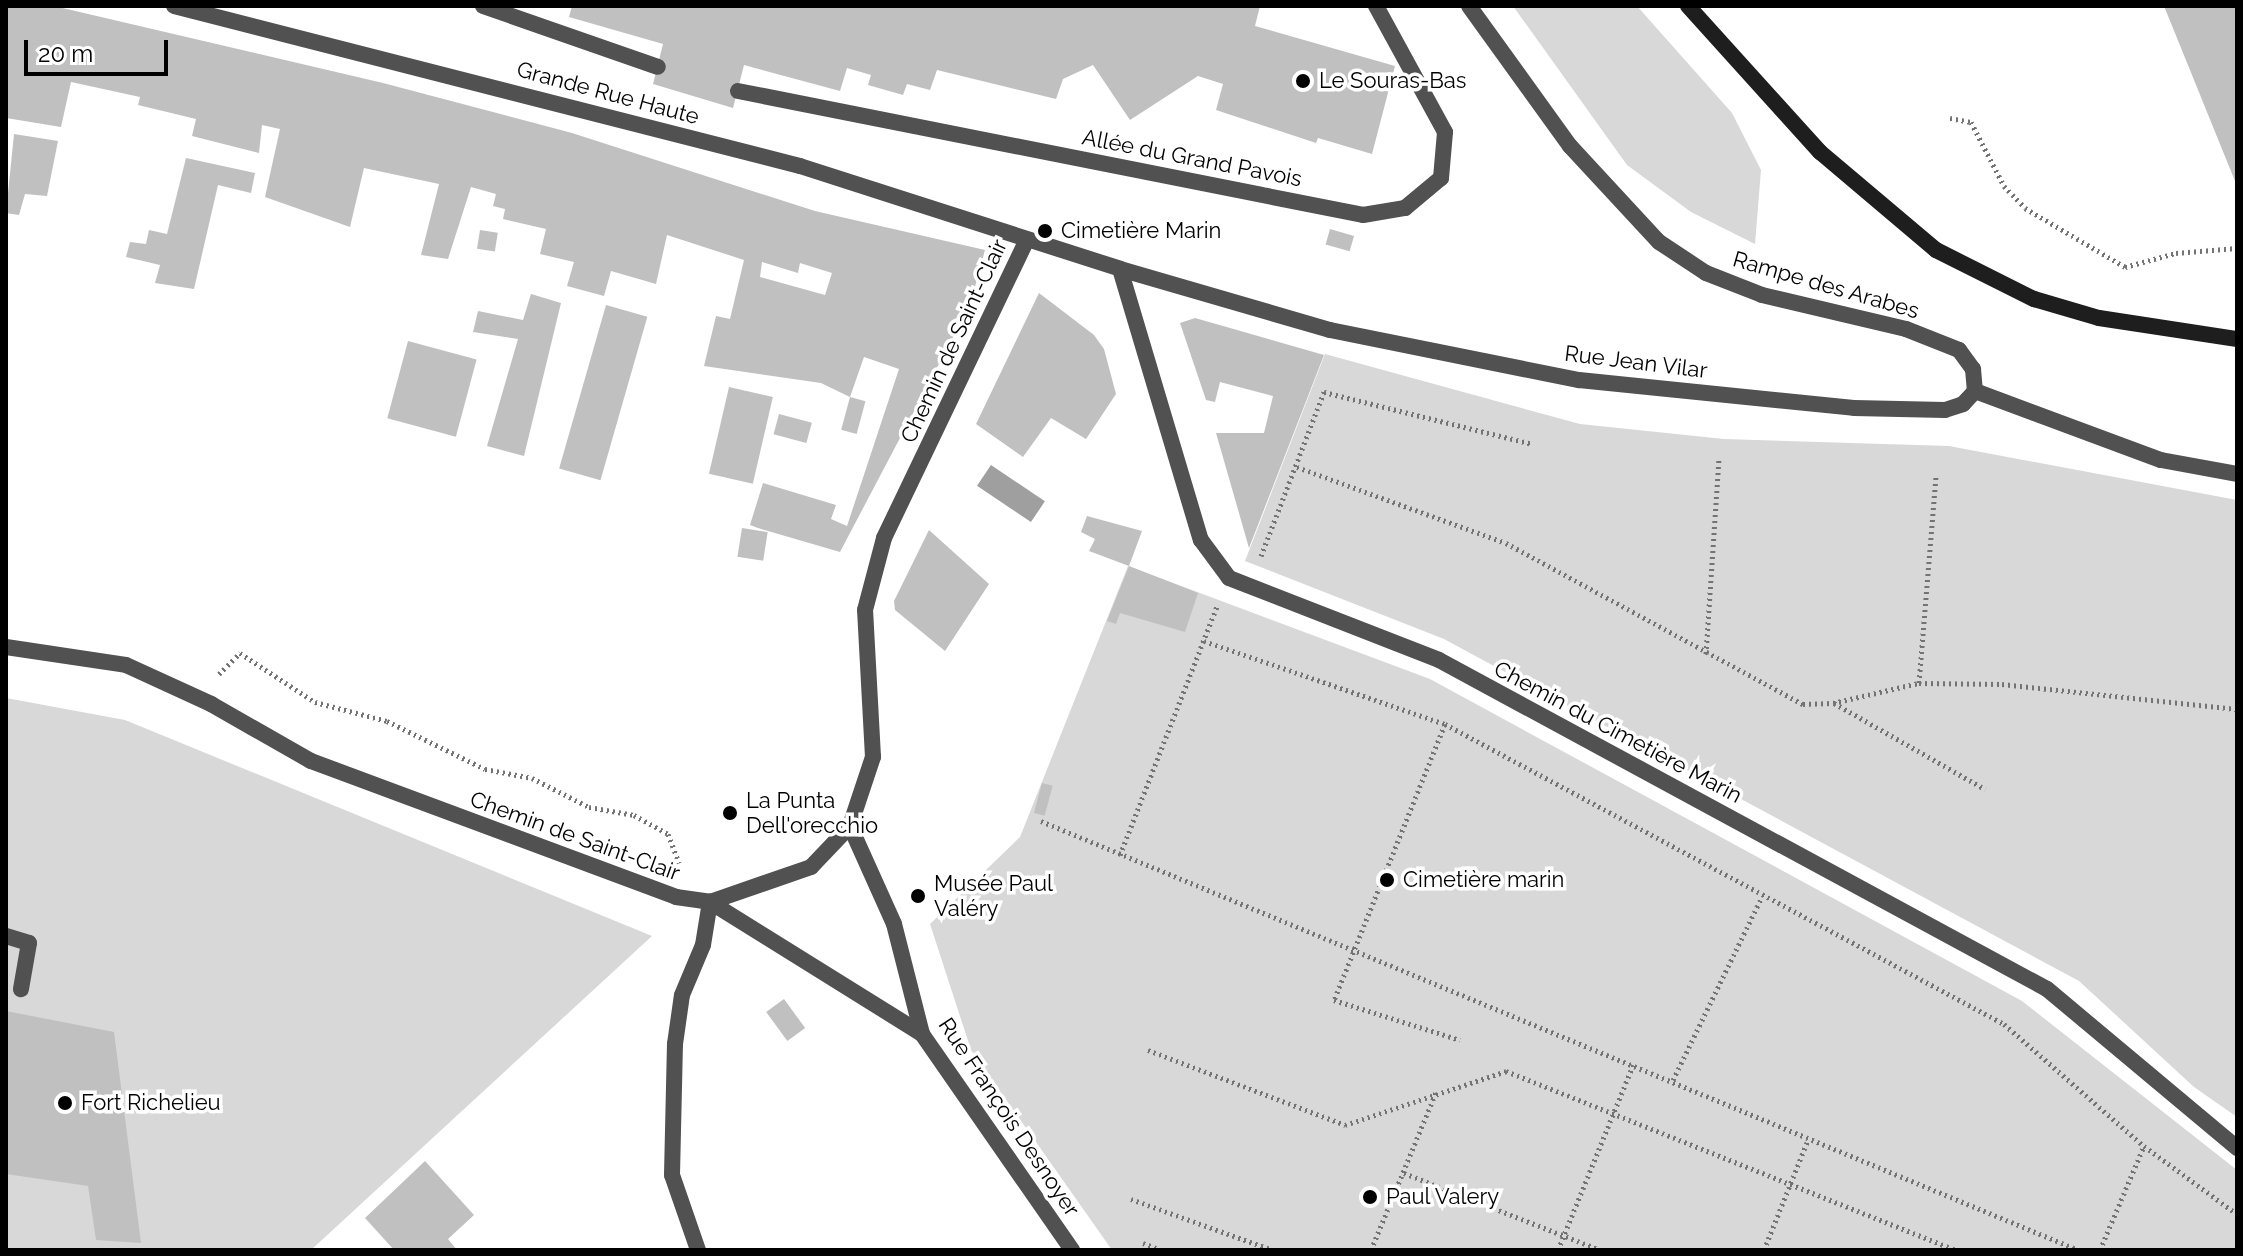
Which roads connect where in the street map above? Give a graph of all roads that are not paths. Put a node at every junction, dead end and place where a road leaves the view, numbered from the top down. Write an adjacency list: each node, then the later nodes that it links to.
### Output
1 (174, 6): 8 (street, Grande Rue Haute)
2 (483, 6): 6 (street)
3 (1376, 6): 7 (street, Allée du Grand Pavois)
4 (1469, 6): 11 (street, Rampe des Arabes)
5 (1688, 6): 10 (main road)
6 (658, 67)
7 (738, 91)
8 (1027, 239): 9 (street, Rue Jean Vilar); 14 (street, Chemin de Saint-Clair)
9 (1120, 269): 11 (street, Rue Jean Vilar); 19 (street, Chemin du Cimetière Marin)
10 (2237, 339)
11 (1975, 391): 12 (street)
12 (2237, 474)
13 (6, 647): 15 (street, Chemin de Saint-Clair)
14 (850, 826): 15 (street, Chemin de Saint-Clair); 18 (street, Rue François Desnoyer)
15 (710, 902): 18 (street); 20 (street)
16 (6, 936): 17 (street)
17 (21, 989)
18 (922, 1034): 21 (street, Rue François Desnoyer)
19 (2237, 1148)
20 (698, 1250)
21 (1072, 1250)

